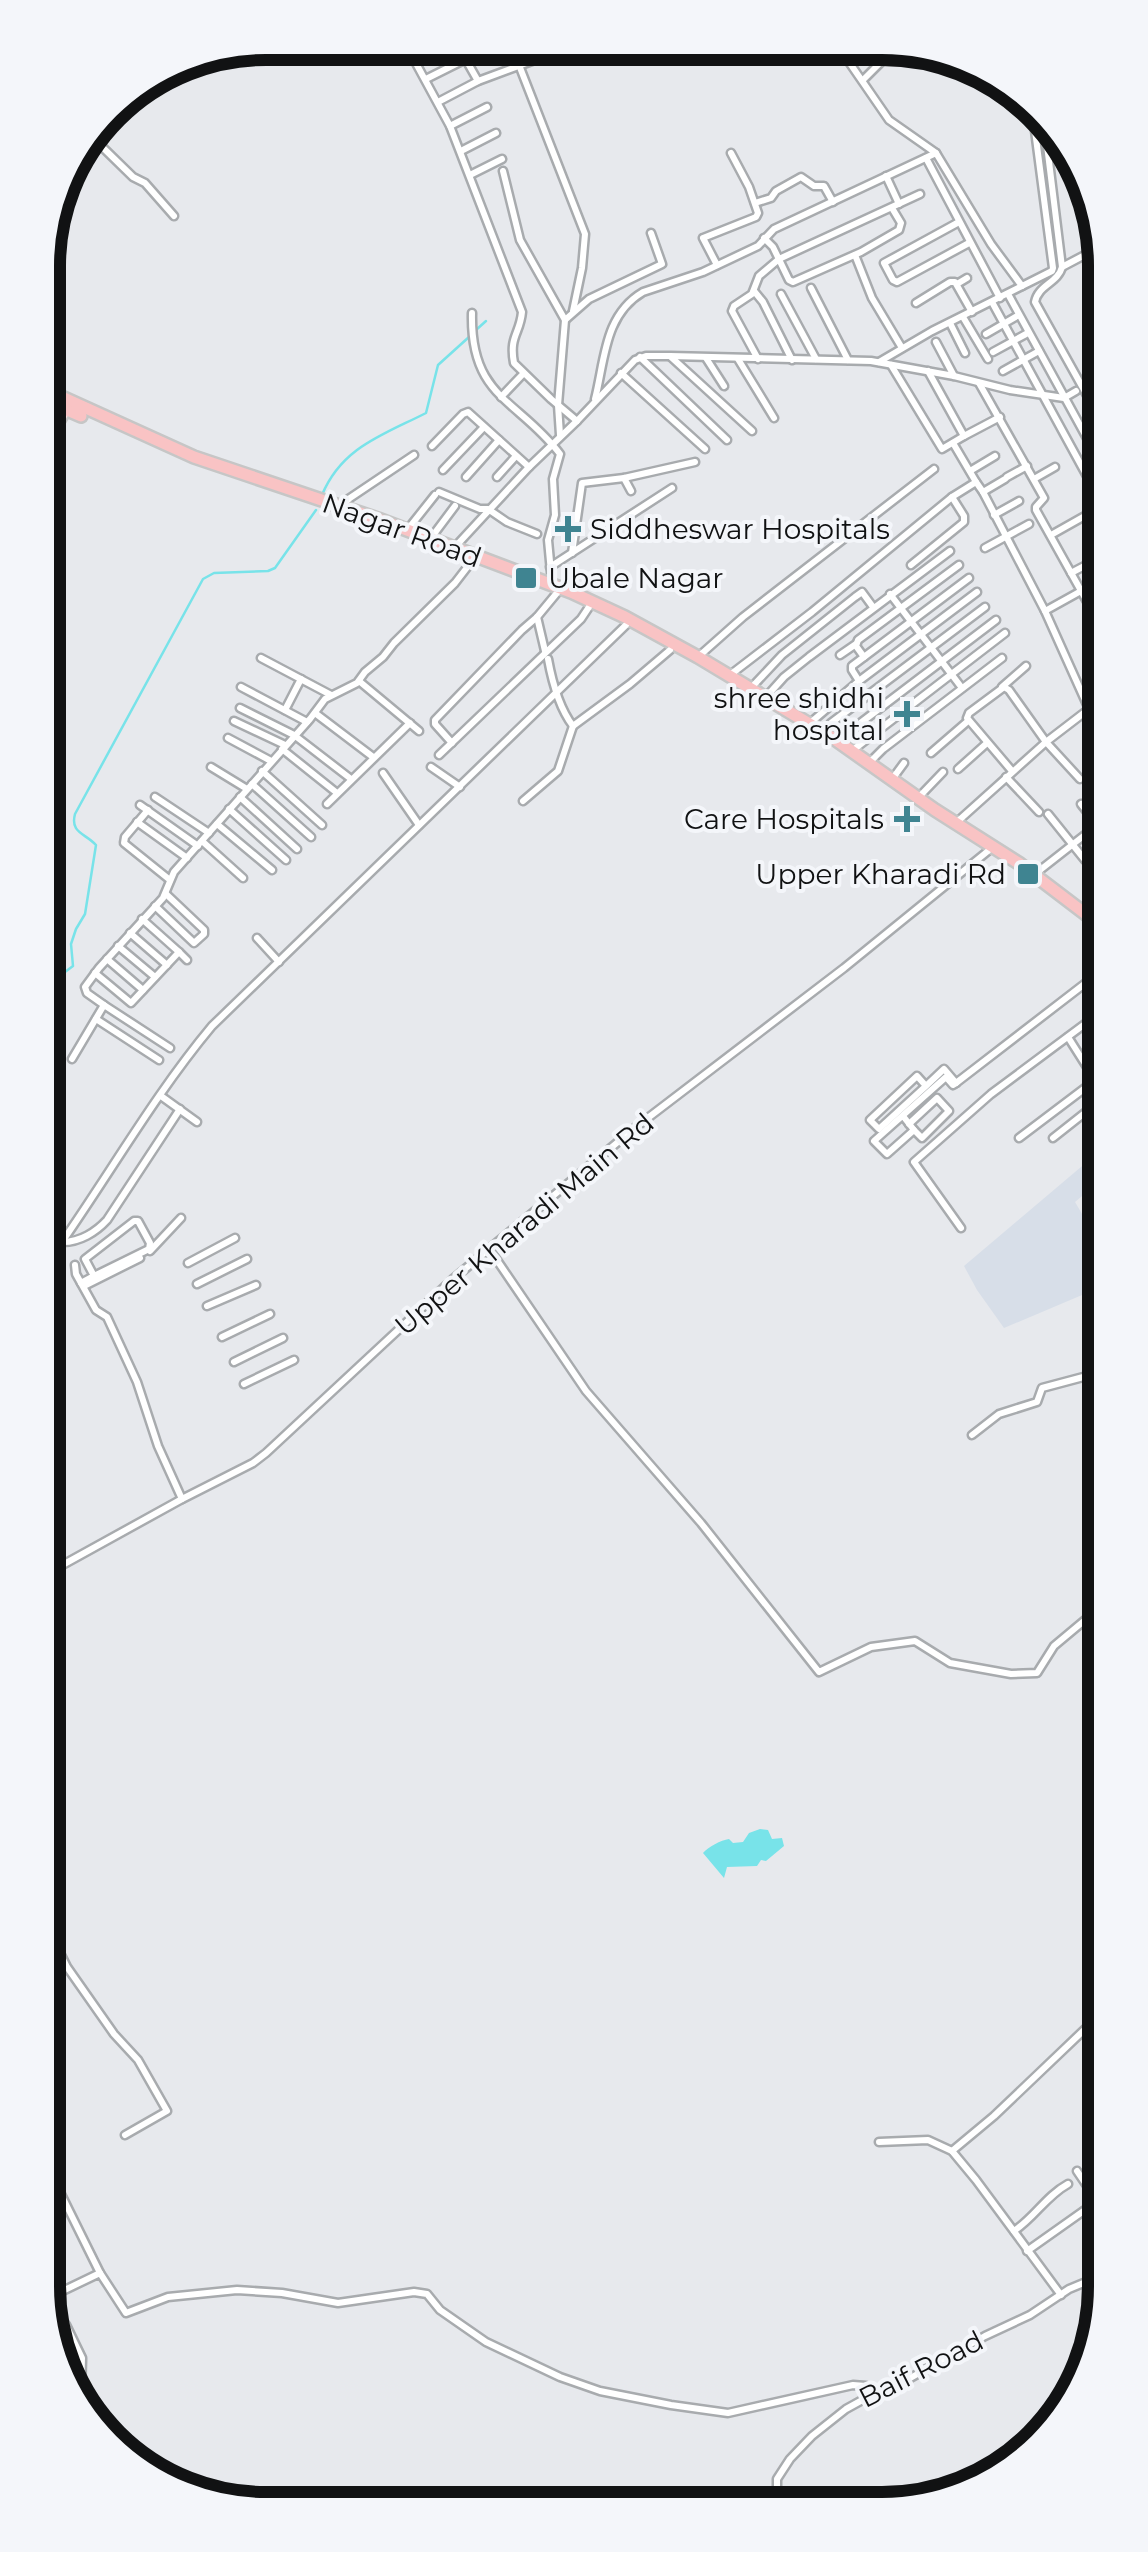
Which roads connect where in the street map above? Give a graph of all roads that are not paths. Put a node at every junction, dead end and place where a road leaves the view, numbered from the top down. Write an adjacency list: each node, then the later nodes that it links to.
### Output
1 (415, 60): 8 (street)
2 (464, 60): 8 (street)
3 (467, 60): 10 (street)
4 (536, 60): 7 (street)
5 (848, 60): 9 (street)
6 (884, 60): 9 (street)
7 (520, 65): 10 (street); 50 (street)
8 (426, 79): 11 (street)
9 (863, 80): 20 (street)
10 (478, 81): 11 (street)
11 (438, 102): 13 (street)
12 (487, 107): 13 (street)
13 (450, 126): 18 (street)
14 (1035, 128): 43 (street)
15 (496, 133): 18 (street)
16 (1047, 143): 39 (street)
17 (99, 144): 30 (street)
18 (461, 152): 24 (street)
19 (732, 153): 28 (street)
20 (936, 153): 21 (street); 43 (street)
21 (926, 158): 25 (street); 31 (street)
22 (502, 159): 24 (street)
23 (504, 171): 55 (street)
24 (470, 175): 80 (street)
25 (886, 176): 27 (street); 29 (street)
26 (920, 194): 29 (street)
27 (833, 202): 28 (street); 33 (street)
28 (755, 203): 38 (street)
29 (895, 206): 36 (street); 37 (street)
30 (174, 216)
31 (959, 222): 34 (street); 34 (street)
32 (650, 233): 41 (street)
33 (764, 238): 37 (street); 38 (street)
34 (970, 243): 48 (street)
35 (1087, 254): 39 (street)
36 (855, 255): 37 (street); 62 (street)
37 (779, 259): 45 (street)
38 (717, 266): 47 (street)
39 (1062, 267): 88 (street)
40 (967, 278): 42 (street)
41 (631, 279): 47 (street); 50 (street)
42 (957, 284): 49 (street); 51 (street)
43 (1022, 286): 48 (street)
44 (811, 288): 72 (street)
45 (754, 291): 69 (street); 70 (street)
46 (781, 294): 71 (street)
47 (635, 297): 91 (street)
48 (1000, 298): 51 (street); 57 (street); 63 (street)
49 (916, 302)
50 (573, 312): 55 (street)
51 (972, 312): 53 (street)
52 (472, 313): 87 (street)
53 (963, 316): 56 (street); 60 (street)
54 (1017, 316): 57 (street)
55 (565, 320): 93 (street)
56 (950, 322): 62 (street); 64 (street)
57 (1004, 324): 58 (street); 60 (street)
58 (986, 334)
59 (1026, 334): 60 (street)
60 (1013, 341): 73 (street)
61 (936, 342): 81 (street)
62 (902, 348): 74 (street)
63 (1038, 352): 73 (street); 78 (street)
64 (964, 353)
65 (670, 356): 66 (street); 67 (street); 100 (street)
66 (640, 357): 79 (street); 104 (street)
67 (705, 357): 68 (street); 84 (street)
68 (737, 358): 69 (street); 95 (street)
69 (758, 359): 70 (street)
70 (792, 360): 71 (street)
71 (817, 360): 72 (street)
72 (848, 360): 74 (street)
73 (1024, 360): 77 (street); 82 (street)
74 (879, 362): 75 (street)
75 (890, 364): 76 (street); 106 (street)
76 (928, 371): 81 (street); 102 (street)
77 (1002, 372)
78 (1050, 372): 82 (street); 89 (street)
79 (621, 373): 91 (street); 109 (street)
80 (523, 374): 87 (street); 93 (street)
81 (954, 376): 83 (street)
82 (1034, 380): 86 (street)
83 (979, 383): 86 (street); 96 (street)
84 (724, 386)
85 (1076, 391): 89 (street)
86 (1042, 394): 89 (street); 123 (street)
87 (501, 397): 107 (street)
88 (1088, 397)
89 (1064, 398): 105 (street)
90 (60, 400): 94 (highway, Nagar Road)
91 (594, 403): 98 (street)
92 (60, 404): 94 (highway, Nagar Road)
93 (558, 405): 98 (street); 101 (street)
94 (69, 406): 97 (main road); 131 (highway, Nagar Road); 148 (highway, Nagar Road)
95 (774, 418)
96 (1000, 418): 102 (street); 114 (street)
97 (60, 421)
98 (577, 421): 101 (street)
99 (484, 427): 103 (street); 108 (street); 118 (street)
100 (752, 431)
101 (560, 436): 107 (street)
102 (964, 436): 106 (street)
103 (499, 440): 111 (street); 121 (street)
104 (727, 440)
105 (1088, 442)
106 (953, 443): 119 (street)
107 (552, 444): 115 (street); 152 (street)
108 (432, 446)
109 (705, 449)
110 (414, 455): 131 (street)
111 (516, 456): 115 (street); 120 (street)
112 (995, 456): 119 (street)
113 (694, 462): 122 (street)
114 (1027, 466): 124 (street); 128 (street)
115 (528, 467): 133 (street)
116 (1055, 467): 124 (street)
117 (934, 469): 178 (street)
118 (443, 470)
119 (970, 471): 125 (street)
120 (497, 476)
121 (466, 477)
122 (624, 478): 127 (street); 147 (street)
123 (1088, 478)
124 (1034, 479): 141 (street)
125 (976, 482): 128 (street); 129 (street)
126 (672, 488): 147 (street)
127 (631, 490)
128 (982, 492): 136 (street)
129 (952, 497): 151 (street); 183 (street)
130 (1019, 501): 136 (street)
131 (341, 506): 137 (highway, Nagar Road)
132 (455, 506): 143 (street)
133 (488, 509): 139 (street); 140 (street); 144 (street)
134 (395, 510): 137 (street)
135 (1088, 514): 141 (street)
136 (994, 515): 142 (street)
137 (390, 524): 139 (highway, Nagar Road)
138 (1029, 524): 142 (street)
139 (407, 530): 143 (highway, Nagar Road)
140 (537, 534)
141 (1050, 535): 153 (street)
142 (1005, 536): 145 (street); 164 (street)
143 (430, 538): 144 (highway, Nagar Road)
144 (454, 548): 155 (highway, Nagar Road)
145 (986, 548)
146 (950, 551): 158 (street)
147 (572, 553): 152 (street)
148 (472, 561): 155 (highway, Nagar Road); 185 (street)
149 (1088, 564): 153 (street)
150 (959, 565): 163 (street)
151 (911, 566)
152 (550, 567): 155 (street)
153 (1072, 573): 156 (street)
154 (969, 578): 167 (street)
155 (557, 589): 160 (highway, Nagar Road); 165 (street); 178 (highway, Nagar Road)
156 (1082, 591): 159 (street); 164 (street)
157 (977, 592): 169 (street)
158 (890, 594): 162 (street); 163 (street)
159 (1088, 602)
160 (589, 607): 168 (highway, Nagar Road); 175 (street)
161 (985, 607): 172 (street)
162 (873, 608): 190 (street); 193 (street)
163 (901, 608): 167 (street); 171 (street)
164 (1045, 611): 195 (street)
165 (538, 617): 175 (street); 213 (street)
166 (996, 620): 180 (street)
167 (911, 622): 169 (street); 176 (street)
168 (626, 625): 173 (highway, Nagar Road); 191 (street)
169 (921, 634): 172 (street); 186 (street)
170 (1005, 634): 182 (street)
171 (856, 644): 174 (street); 176 (street)
172 (932, 648): 180 (street); 208 (street)
173 (670, 650): 204 (highway, Nagar Road); 206 (street)
174 (840, 655)
175 (546, 656): 191 (street); 213 (street)
176 (864, 657): 186 (street)
177 (261, 658): 184 (street)
178 (698, 658): 183 (highway, Nagar Road)
179 (1002, 658): 188 (street)
180 (942, 661): 182 (street); 194 (street)
181 (1026, 666): 189 (street)
182 (951, 674): 188 (street); 200 (street)
183 (728, 676): 190 (highway, Nagar Road)
184 (301, 679): 192 (street); 197 (street)
185 (359, 681): 192 (street); 205 (street)
186 (859, 681): 204 (street)
187 (241, 688): 197 (street)
188 (962, 688): 221 (street)
189 (1001, 688): 202 (street); 212 (street)
190 (750, 689): 193 (highway, Nagar Road)
191 (557, 692): 206 (street); 234 (street)
192 (332, 696): 199 (street)
193 (765, 698): 204 (highway, Nagar Road)
194 (890, 700): 200 (street); 211 (street)
195 (1088, 707)
196 (240, 708): 209 (street)
197 (284, 710): 203 (street)
198 (1088, 710): 212 (street)
199 (315, 713): 203 (street); 219 (street)
200 (900, 713): 216 (street)
201 (234, 720): 215 (street)
202 (968, 720): 214 (street); 217 (street)
203 (307, 722): 209 (street)
204 (801, 722): 208 (highway, Nagar Road); 255 (highway, Nagar Road)
205 (410, 723): 207 (street); 219 (street)
206 (573, 726): 239 (street)
207 (419, 731)
208 (824, 732): 211 (highway, Nagar Road)
209 (294, 735): 215 (street); 230 (street)
210 (228, 738): 220 (street)
211 (840, 742): 216 (highway, Nagar Road)
212 (1046, 742): 229 (street); 232 (street)
213 (452, 743): 218 (street)
214 (987, 743): 225 (street); 229 (street)
215 (284, 747): 220 (street); 235 (street)
216 (852, 751): 221 (highway, Nagar Road)
217 (932, 753)
218 (439, 755)
219 (372, 757): 230 (street)
220 (272, 761): 226 (street)
221 (869, 763): 231 (highway, Nagar Road)
222 (904, 763): 231 (street)
223 (212, 767): 233 (street)
224 (431, 767): 234 (street)
225 (958, 769)
226 (262, 772): 233 (street); 247 (street)
227 (943, 772): 238 (street)
228 (383, 773): 248 (street)
229 (1009, 774): 245 (street); 253 (street)
230 (350, 779): 235 (street)
231 (892, 779): 238 (highway, Nagar Road)
232 (1080, 779)
233 (250, 787): 236 (street); 251 (street)
234 (460, 787): 248 (street)
235 (338, 792): 240 (street)
236 (240, 797): 242 (street); 254 (street)
237 (156, 798): 250 (street)
238 (918, 798): 245 (highway, Nagar Road)
239 (523, 801)
240 (326, 804)
241 (1081, 804): 243 (street)
242 (229, 809): 246 (street); 257 (street)
243 (1088, 812)
244 (137, 822): 252 (street); 256 (street); 262 (street)
245 (956, 823): 260 (highway, Nagar Road)
246 (218, 824): 250 (street); 259 (street)
247 (322, 825)
248 (419, 825): 274 (street)
249 (1088, 832): 253 (street)
250 (209, 834): 252 (street)
251 (311, 837)
252 (200, 844): 256 (street); 261 (street)
253 (1071, 844): 258 (street); 260 (street)
254 (297, 849)
255 (988, 851): 267 (highway, Nagar Road); 304 (street, Upper Kharadi Main Rd)
256 (187, 858): 262 (street)
257 (286, 860)
258 (1084, 860)
259 (272, 870)
260 (1035, 874): 265 (highway, Nagar Road)
261 (243, 878)
262 (170, 880): 263 (street)
263 (166, 894): 264 (street); 264 (street)
264 (154, 906): 266 (street)
265 (1088, 918)
266 (142, 919): 268 (street); 271 (street)
267 (1088, 919)
268 (130, 932): 270 (street); 275 (street)
269 (257, 938): 274 (street)
270 (118, 946): 272 (street); 277 (street)
271 (178, 952): 273 (street); 275 (street)
272 (107, 959): 276 (street); 279 (street)
273 (187, 960)
274 (279, 962): 291 (street)
275 (167, 964): 277 (street)
276 (95, 972): 279 (street); 280 (street)
277 (155, 977): 279 (street)
278 (1088, 981): 288 (street)
279 (143, 990)
280 (104, 1006): 281 (street); 284 (street)
281 (96, 1020): 285 (street); 286 (street)
282 (1088, 1021): 283 (street)
283 (1068, 1037): 287 (street); 300 (street)
284 (170, 1048)
285 (72, 1060)
286 (158, 1060)
287 (1088, 1067)
288 (956, 1082): 290 (street); 294 (street)
289 (1088, 1085): 297 (street)
290 (926, 1086): 290 (street)
291 (161, 1096): 292 (street); 302 (street)
292 (180, 1109): 295 (street); 302 (street)
293 (1088, 1110): 298 (street)
294 (902, 1116): 296 (street); 296 (street)
295 (198, 1122)
296 (912, 1127): 296 (street)
297 (1020, 1138)
298 (1053, 1138)
299 (181, 1218): 310 (street)
300 (961, 1228)
301 (235, 1238): 306 (street)
302 (62, 1242): 303 (street)
303 (60, 1246)
304 (490, 1250): 321 (street, Upper Kharadi Main Rd); 323 (street)
305 (247, 1259): 309 (street)
306 (188, 1263)
307 (75, 1266): 310 (street)
308 (94, 1276): 308 (street); 310 (street)
309 (197, 1284)
310 (82, 1285): 321 (street)
311 (256, 1285): 312 (street)
312 (206, 1306)
313 (270, 1314): 314 (street)
314 (222, 1337)
315 (283, 1338): 317 (street)
316 (294, 1360): 319 (street)
317 (234, 1362)
318 (1088, 1376): 320 (street)
319 (244, 1384)
320 (972, 1435)
321 (182, 1499): 322 (street, Upper Kharadi Main Rd)
322 (60, 1566)
323 (1088, 1617)
324 (60, 1952): 326 (street)
325 (1088, 2026): 328 (street)
326 (124, 2135)
327 (879, 2142): 328 (street)
328 (952, 2151): 336 (street)
329 (1076, 2172): 331 (street)
330 (1068, 2184): 336 (street)
331 (1088, 2185)
332 (60, 2192): 338 (street)
333 (1088, 2208): 334 (street)
334 (1084, 2210): 335 (street); 337 (street)
335 (1088, 2216)
336 (1014, 2231): 337 (street)
337 (1028, 2251): 341 (street)
338 (100, 2272): 340 (street); 344 (street)
339 (1088, 2281): 341 (street, Baif Road)
340 (61, 2294)
341 (1061, 2295): 344 (street, Baif Road)
342 (63, 2321): 343 (street)
343 (82, 2376)
344 (875, 2393): 345 (street, Baif Road)
345 (777, 2492)

